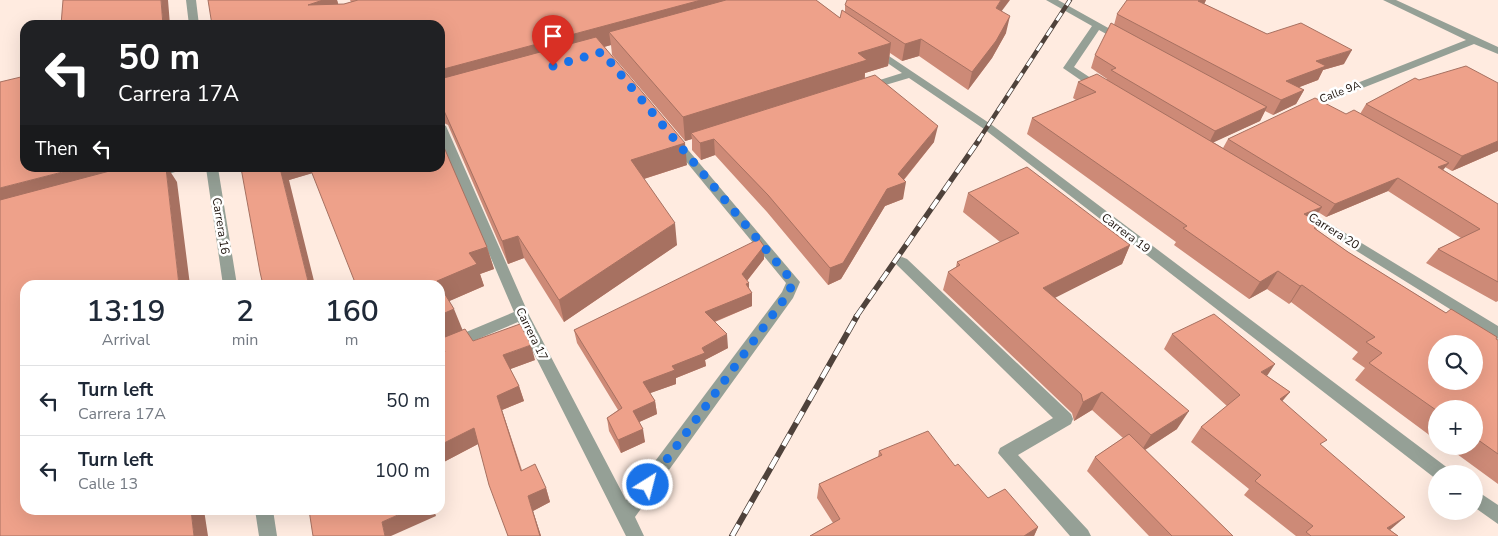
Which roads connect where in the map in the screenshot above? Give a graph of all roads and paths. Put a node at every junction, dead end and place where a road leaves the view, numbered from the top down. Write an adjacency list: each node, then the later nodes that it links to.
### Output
1 (191, 0): 4 (street)
2 (1052, 0): 5 (street)
3 (1388, 0): 7 (street)
4 (193, 20)
5 (1097, 25): 8 (street); 12 (street)
6 (860, 40): 10 (street, Carrera 19)
7 (1474, 40): 9 (street); 13 (street, Calle 9A)
8 (1130, 43)
9 (1498, 51)
10 (909, 74): 11 (street); 27 (street, Carrera 19)
11 (852, 92)
12 (1108, 94)
13 (1316, 101): 14 (street); 15 (street, Calle 9A)
14 (1334, 111)
15 (1290, 114)
16 (669, 134): 30 (street)
17 (445, 138): 24 (street, Carrera 17)
18 (160, 172): 20 (street)
19 (213, 172): 23 (street, Carrera 16)
20 (138, 178)
21 (1291, 204): 25 (street, Carrera 20)
22 (902, 262): 34 (street)
23 (229, 280)
24 (522, 316): 26 (street); 30 (street, Carrera 17)
25 (1498, 333)
26 (445, 347)
27 (1431, 465)
28 (1483, 504): 31 (street)
29 (265, 515): 32 (street)
30 (625, 516): 33 (street, Carrera 17)
31 (1498, 516)
32 (268, 536)
33 (635, 536)
34 (1082, 536)

